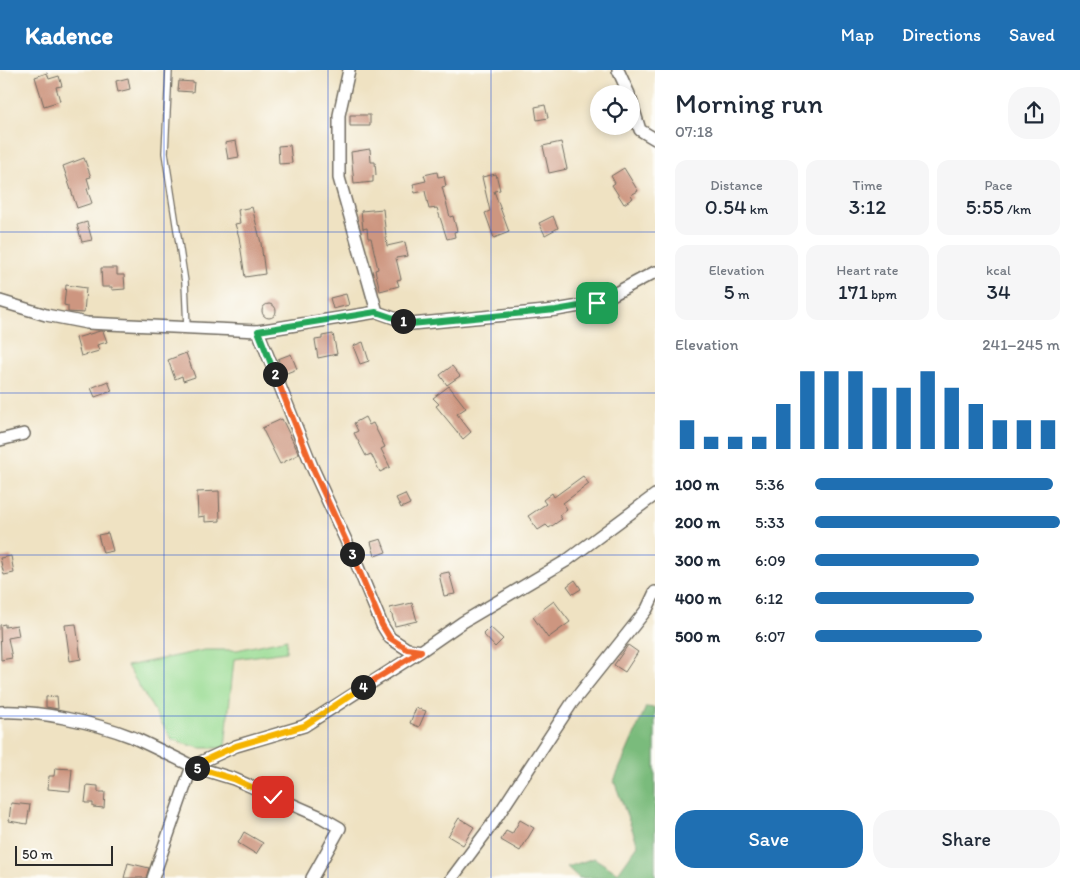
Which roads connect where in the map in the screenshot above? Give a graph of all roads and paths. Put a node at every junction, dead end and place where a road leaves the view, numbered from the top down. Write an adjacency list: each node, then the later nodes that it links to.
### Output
1 (169, 70): 10 (lane)
2 (349, 70): 9 (street)
3 (618, 70): 4 (street)
4 (625, 85)
5 (640, 130): 6 (street)
6 (655, 139)
7 (655, 272): 9 (street)
8 (0, 301): 10 (street)
9 (376, 312): 11 (street)
10 (187, 328): 11 (street)
11 (258, 331): 16 (street)
12 (24, 434): 13 (street)
13 (0, 440)
14 (655, 495): 16 (street)
15 (655, 592): 21 (street)
16 (421, 651): 18 (street)
17 (0, 712): 18 (street)
18 (192, 766): 19 (street); 20 (street)
19 (153, 878)
20 (312, 878)
21 (452, 878)

